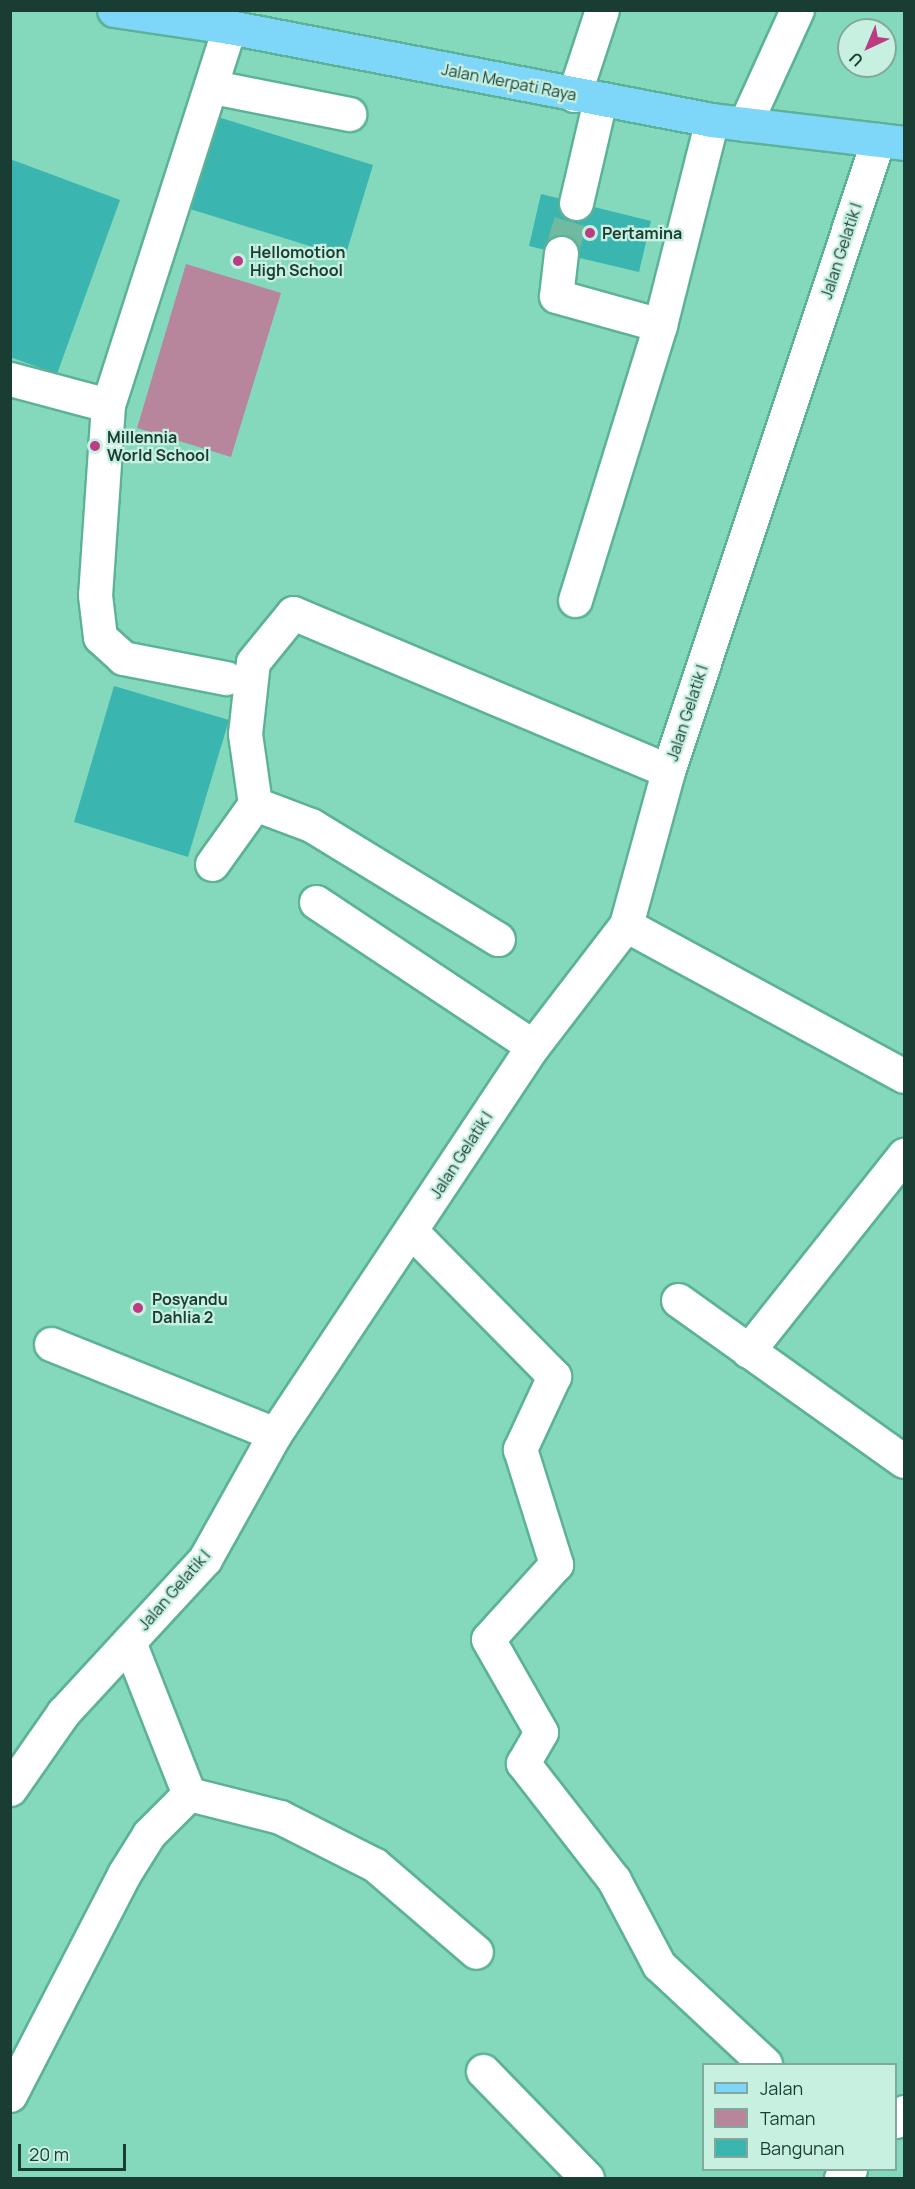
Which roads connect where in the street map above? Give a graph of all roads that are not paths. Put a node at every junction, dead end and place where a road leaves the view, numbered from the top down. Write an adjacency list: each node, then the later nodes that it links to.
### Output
1 (114, 10): 4 (main road, Jalan Merpati Raya)
2 (602, 10): 6 (street)
3 (797, 10): 9 (street)
4 (229, 27): 5 (street); 6 (main road, Jalan Merpati Raya)
5 (213, 87): 7 (street); 15 (street)
6 (587, 97): 8 (main road, Jalan Merpati Raya); 11 (street)
7 (349, 114)
8 (712, 120): 9 (main road, Jalan Merpati Raya); 13 (street)
9 (745, 124): 10 (main road, Jalan Merpati Raya)
10 (891, 142): 18 (street, Jalan Gelatik I)
11 (576, 202)
12 (561, 253): 13 (street)
13 (660, 325): 16 (street)
14 (10, 379): 15 (street)
15 (108, 405): 17 (street)
16 (575, 600)
17 (226, 678)
18 (668, 771): 19 (street); 22 (street, Jalan Gelatik I)
19 (255, 804): 20 (street); 23 (street)
20 (212, 864)
21 (316, 902): 24 (street)
22 (626, 925): 24 (street, Jalan Gelatik I); 25 (street)
23 (498, 939)
24 (533, 1046): 27 (street, Jalan Gelatik I)
25 (904, 1076)
26 (904, 1155): 30 (street)
27 (411, 1231): 31 (street, Jalan Gelatik I); 37 (street)
28 (678, 1300): 30 (street)
29 (51, 1344): 31 (street)
30 (748, 1351): 32 (street)
31 (275, 1434): 33 (street, Jalan Gelatik I)
32 (904, 1461)
33 (129, 1642): 34 (street); 35 (street, Jalan Gelatik I)
34 (10, 1789)
35 (189, 1794): 36 (street); 39 (street)
36 (476, 1952)
37 (764, 2063)
38 (483, 2071): 40 (street)
39 (10, 2095)
40 (587, 2178)

